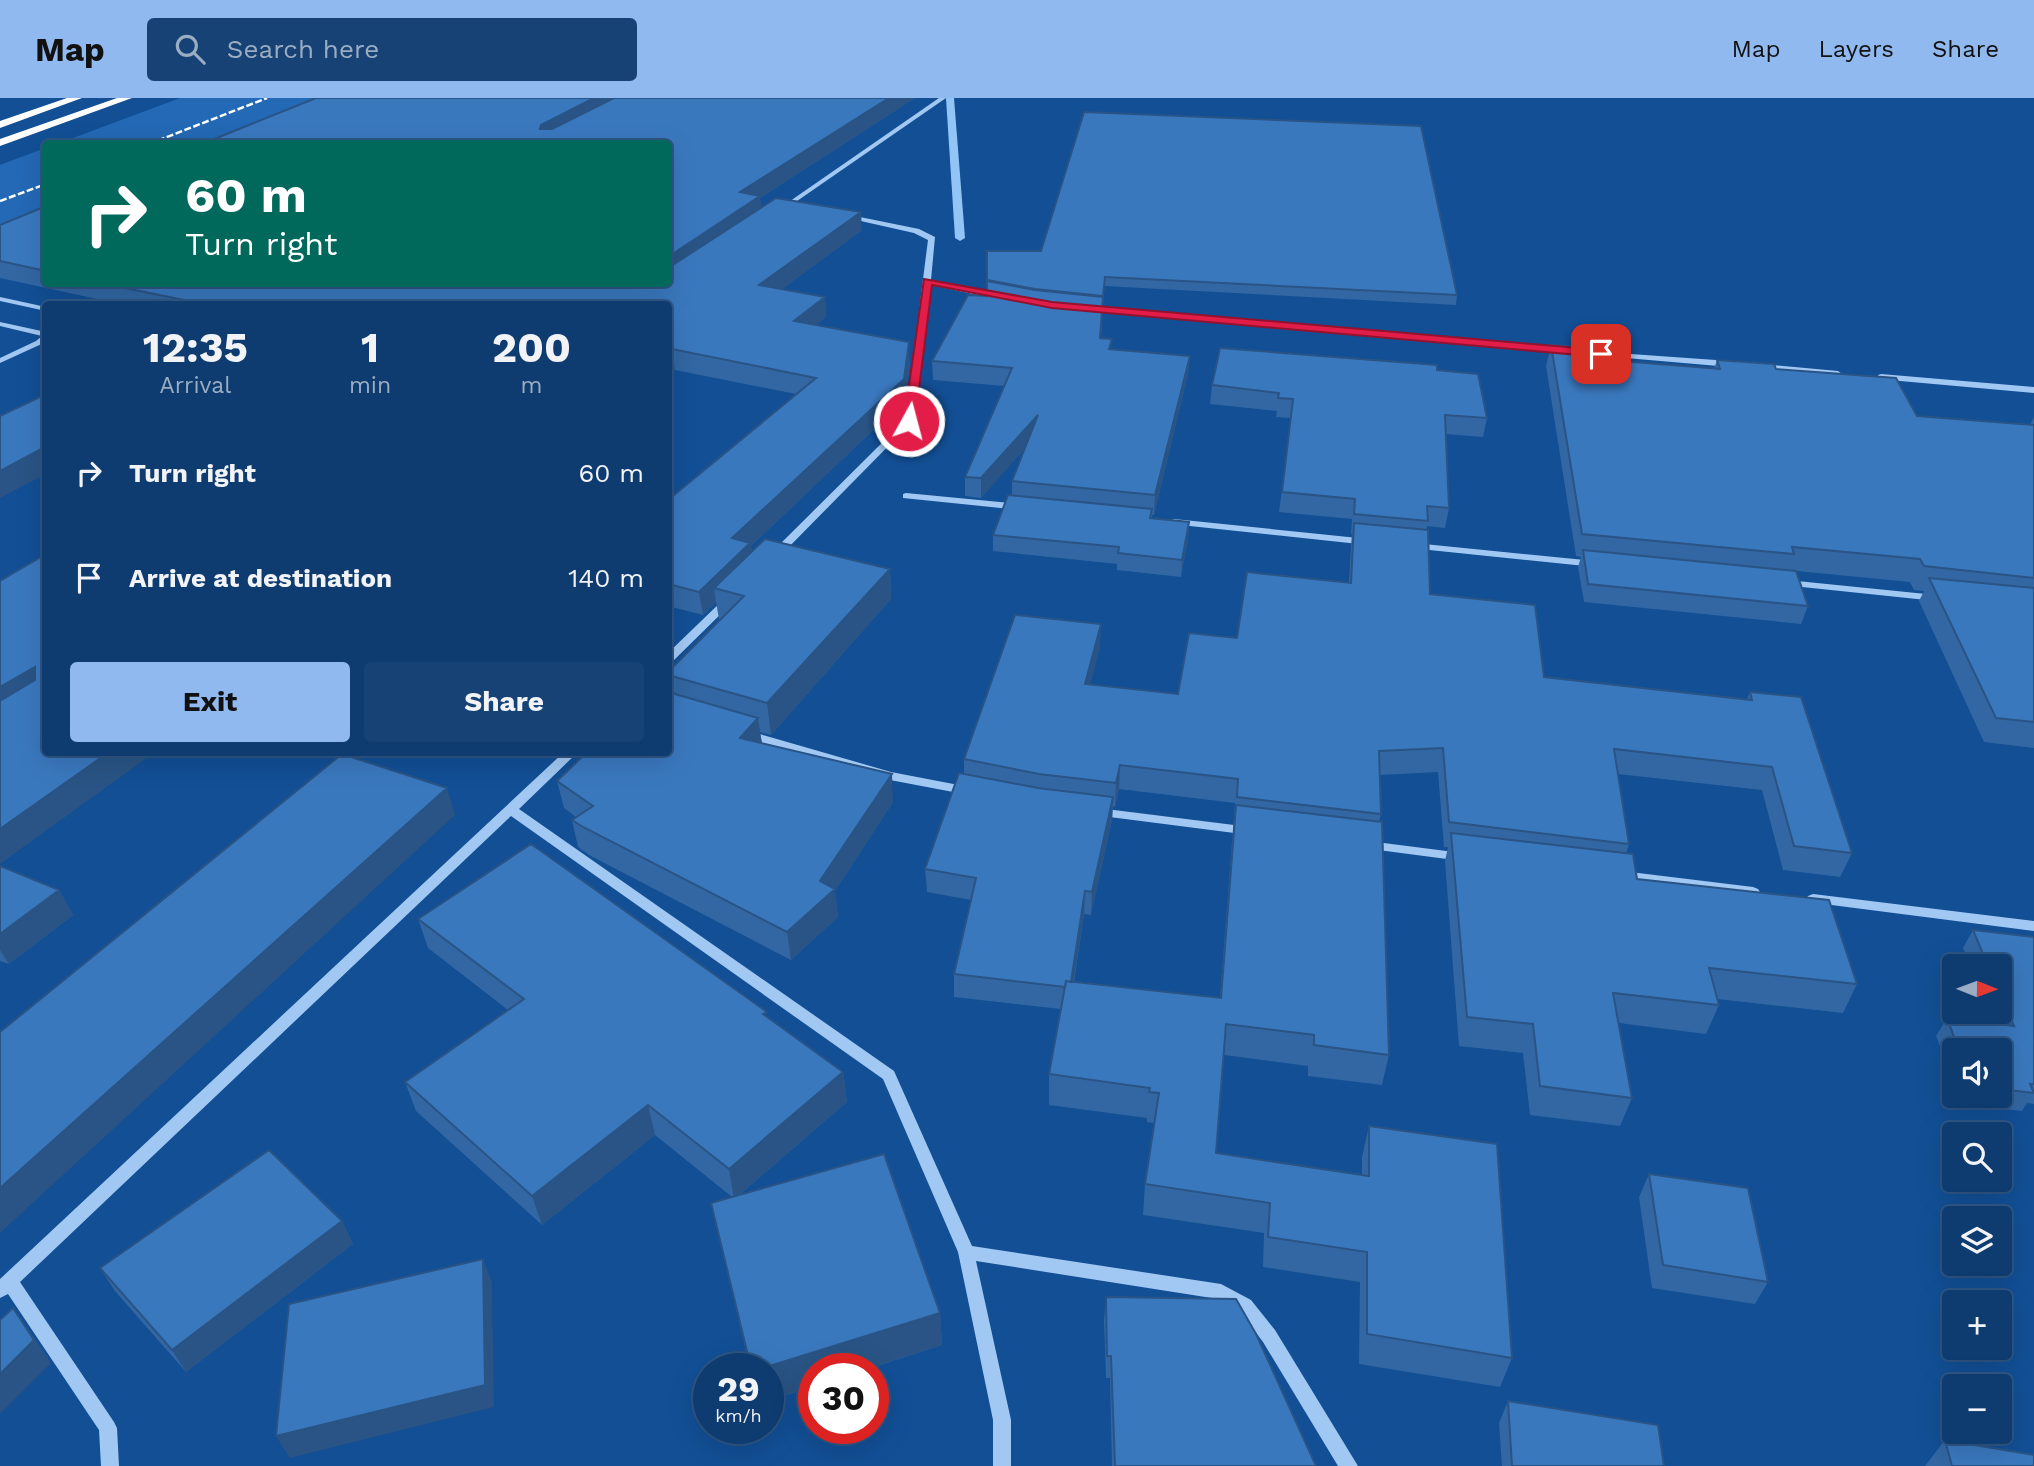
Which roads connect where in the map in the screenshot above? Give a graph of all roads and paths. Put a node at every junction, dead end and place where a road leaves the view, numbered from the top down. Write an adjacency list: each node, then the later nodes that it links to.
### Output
1 (77, 98): 4 (highway)
2 (127, 98): 5 (highway)
3 (943, 98): 6 (street)
4 (0, 125)
5 (0, 144)
6 (789, 204): 7 (street); 8 (street)
7 (802, 207)
8 (777, 212)
9 (829, 212): 10 (street)
10 (928, 282): 12 (street); 27 (street)
11 (0, 299): 13 (street)
12 (1009, 299)
13 (42, 308)
14 (1078, 308): 19 (street)
15 (0, 324): 16 (street)
16 (42, 335)
17 (42, 340): 18 (street)
18 (0, 360)
19 (1842, 374)
20 (1869, 376): 21 (street)
21 (2034, 390)
22 (906, 496): 23 (street)
23 (1031, 508)
24 (1156, 521): 25 (street)
25 (1379, 543)
26 (1407, 545): 28 (street)
27 (765, 564)
28 (1602, 565)
29 (1769, 581): 31 (street)
30 (736, 593): 32 (street)
31 (1950, 599)
32 (672, 656)
33 (734, 730): 35 (street)
34 (568, 756): 36 (street)
35 (984, 794)
36 (511, 810): 45 (street); 46 (street)
37 (1090, 811): 38 (street)
38 (1263, 833)
39 (1359, 844): 40 (street)
40 (1469, 858)
41 (1607, 874): 42 (street)
42 (1772, 894)
43 (1800, 898): 44 (street)
44 (2034, 926)
45 (966, 1252): 48 (street); 49 (street)
46 (5, 1286): 47 (street)
47 (110, 1466)
48 (1002, 1466)
49 (1349, 1466)

